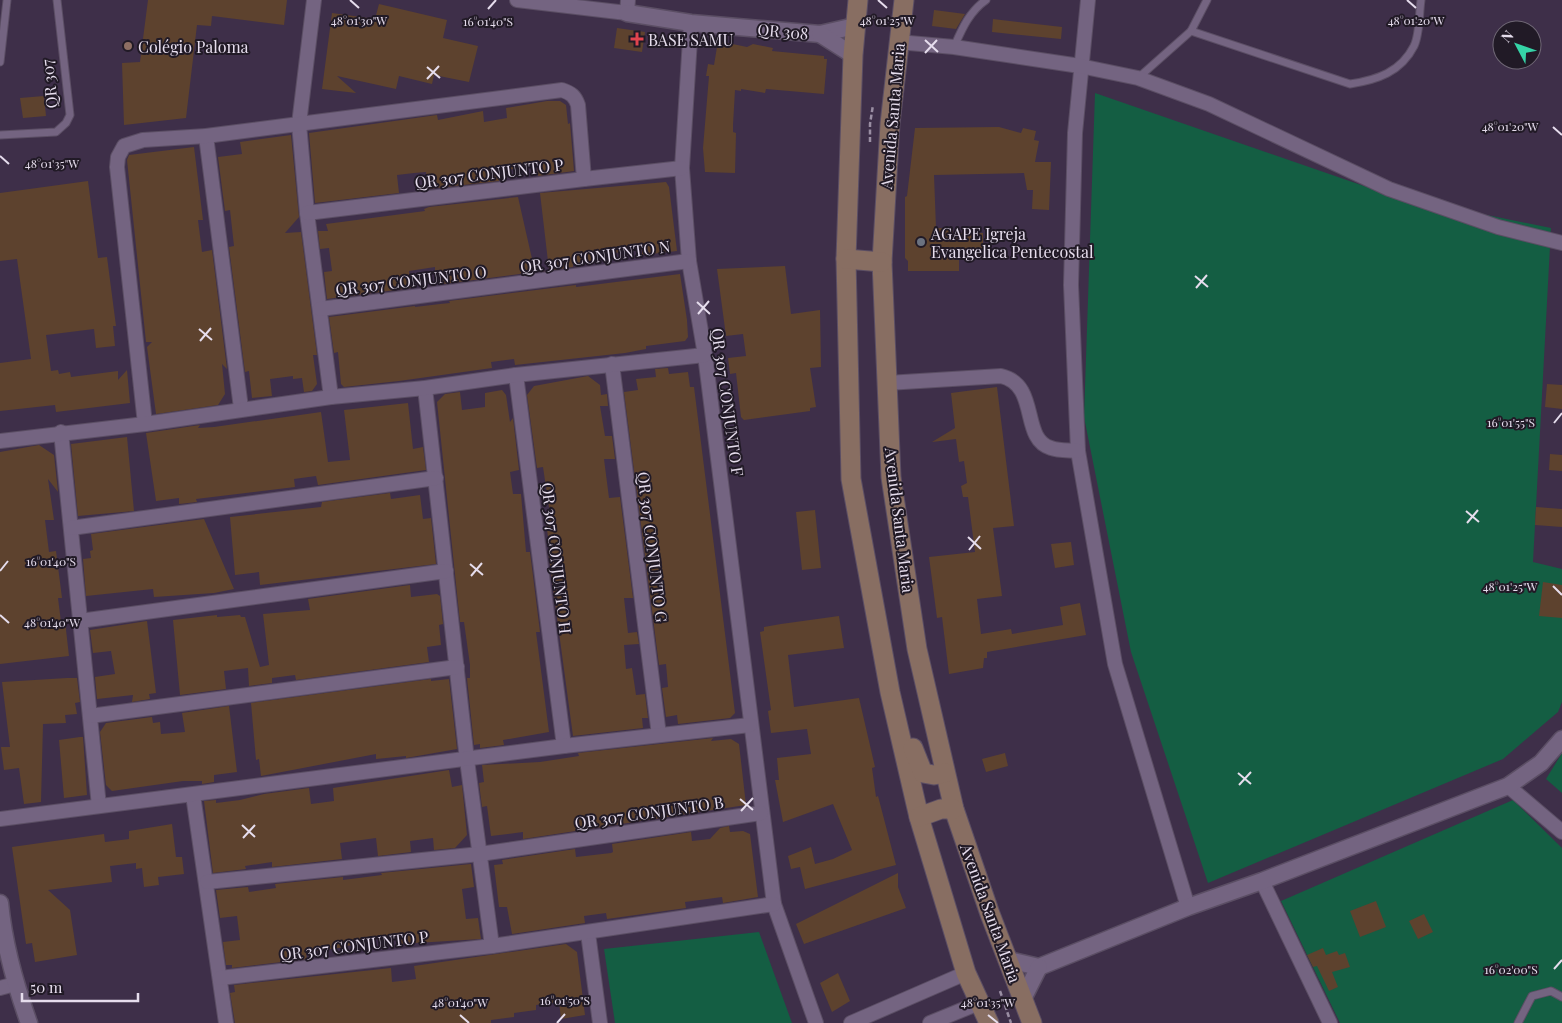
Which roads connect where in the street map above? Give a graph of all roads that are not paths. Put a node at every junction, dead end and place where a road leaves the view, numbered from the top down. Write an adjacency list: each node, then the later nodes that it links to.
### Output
1 (7, 0): 19 (lane)
2 (57, 0): 23 (lane, QR 307)
3 (314, 0): 22 (street)
4 (517, 0): 11 (street)
5 (858, 0): 13 (main road)
6 (904, 0): 16 (main road, Avenida Santa Maria)
7 (986, 0): 17 (lane)
8 (1088, 0): 20 (street)
9 (1206, 0): 14 (lane)
10 (1421, 0): 14 (lane)
11 (628, 7): 12 (street, QR 308)
12 (691, 23): 15 (street, QR 308); 25 (street, QR 307 CONJUNTO F)
13 (855, 26): 15 (street, QR 308); 18 (main road)
14 (1192, 31): 21 (lane)
15 (820, 34): 18 (street, QR 308)
16 (898, 42): 17 (street); 31 (main road, Avenida Santa Maria)
17 (954, 47): 20 (street)
18 (853, 55): 29 (main road)
19 (0, 62)
20 (1080, 66): 21 (street); 44 (street)
21 (1138, 78): 28 (street)
22 (299, 124): 24 (street, QR 307 CONJUNTO P); 26 (street, QR 307 CONJUNTO P); 27 (street)
23 (0, 135)
24 (206, 136): 40 (street); 41 (street, QR 307 CONJUNTO P)
25 (682, 168): 26 (street); 30 (street, QR 307 CONJUNTO F)
26 (584, 179): 27 (street, QR 307 CONJUNTO P)
27 (307, 213): 33 (street)
28 (1562, 243)
29 (846, 259): 31 (main road); 50 (main road)
30 (689, 261): 32 (street, QR 307 CONJUNTO N); 34 (street, QR 307 CONJUNTO F)
31 (882, 262): 37 (main road, Avenida Santa Maria)
32 (506, 286): 33 (street, QR 307 CONJUNTO O)
33 (320, 309): 39 (street)
34 (705, 355): 35 (street); 52 (street, QR 307 CONJUNTO F)
35 (612, 364): 36 (street); 53 (street, QR 307 CONJUNTO G)
36 (516, 375): 38 (street); 55 (street, QR 307 CONJUNTO H)
37 (887, 384): 44 (street); 57 (main road, Avenida Santa Maria)
38 (425, 388): 39 (street); 45 (street)
39 (331, 397): 40 (street)
40 (241, 408): 41 (street)
41 (145, 424): 42 (street)
42 (62, 432): 43 (street); 46 (street)
43 (0, 441)
44 (1078, 451): 71 (street)
45 (436, 478): 46 (street); 47 (street)
46 (71, 528): 48 (street)
47 (446, 571): 48 (street); 49 (street)
48 (80, 621): 51 (street)
49 (457, 668): 51 (street); 56 (street)
50 (890, 692): 57 (main road); 63 (main road)
51 (90, 716): 60 (street)
52 (750, 725): 53 (street); 62 (street, QR 307 CONJUNTO F)
53 (659, 734): 55 (street)
54 (1562, 739): 58 (street)
55 (564, 746): 56 (street)
56 (467, 760): 59 (street); 66 (street)
57 (945, 773): 61 (main road, Avenida Santa Maria)
58 (1508, 786): 65 (street); 68 (street)
59 (193, 795): 60 (street); 67 (street)
60 (99, 806): 64 (street)
61 (954, 809): 63 (main road); 74 (main road, Avenida Santa Maria)
62 (761, 813): 66 (street, QR 307 CONJUNTO B); 70 (street)
63 (919, 817): 76 (main road)
64 (0, 819)
65 (1562, 832)
66 (480, 854): 67 (street, QR 307 CONJUNTO B); 73 (street)
67 (207, 882): 77 (street)
68 (1262, 882): 71 (street); 90 (street)
69 (0, 903): 78 (street)
70 (774, 904): 72 (street); 85 (street)
71 (1188, 907): 75 (street)
72 (588, 933): 73 (street); 84 (street)
73 (492, 946): 77 (street, QR 307 CONJUNTO P)
74 (1008, 960): 75 (street); 80 (main road, Avenida Santa Maria)
75 (1039, 967): 80 (street)
76 (966, 973): 81 (main road); 86 (street)
77 (220, 978): 83 (street)
78 (7, 986): 82 (street)
79 (1562, 997): 91 (lane)
80 (1023, 999): 89 (main road, Avenida Santa Maria)
81 (979, 1003): 87 (street); 88 (main road)
82 (29, 1023)
83 (226, 1023)
84 (600, 1023)
85 (816, 1023)
86 (851, 1023)
87 (930, 1023)
88 (989, 1023)
89 (1032, 1023)
90 (1330, 1023)
91 (1518, 1023)

